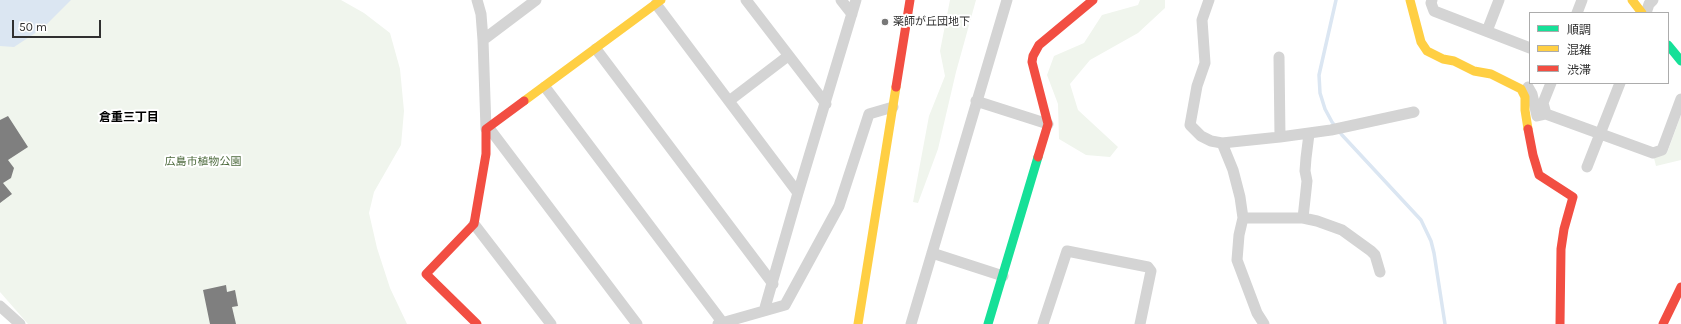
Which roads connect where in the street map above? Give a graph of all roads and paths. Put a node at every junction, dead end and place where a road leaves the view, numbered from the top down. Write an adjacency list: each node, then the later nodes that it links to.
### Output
1 (477, 0): 22 (street)
2 (536, 0): 22 (street)
3 (746, 0): 26 (street)
4 (841, 0): 20 (street)
5 (856, 0): 20 (street)
6 (910, 0): 37 (street)
7 (1006, 0): 35 (street)
8 (1093, 0): 40 (street)
9 (1209, 0): 45 (street)
10 (1410, 0): 31 (street)
11 (1432, 0): 21 (street)
12 (1499, 0): 21 (street)
13 (1582, 0): 17 (street)
14 (1632, 0): 18 (street)
15 (1653, 0): 19 (street)
16 (658, 2): 24 (street); 34 (street)
17 (1577, 12)
18 (1641, 12)
19 (1646, 12)
20 (852, 14): 36 (street)
21 (1487, 31): 25 (street)
22 (483, 40): 41 (street)
23 (1669, 46): 28 (street)
24 (596, 48): 32 (street); 54 (street)
25 (1529, 48)
26 (788, 56): 34 (street); 36 (street)
27 (1279, 57): 44 (street)
28 (1681, 61)
29 (1551, 84): 39 (street)
30 (1620, 84): 42 (street)
31 (1516, 85): 39 (street); 69 (street)
32 (545, 87): 41 (street); 58 (street)
33 (1681, 99): 42 (street)
34 (729, 101): 47 (street)
35 (976, 101): 40 (street); 51 (street)
36 (826, 104): 47 (street)
37 (893, 107): 57 (street); 63 (street)
38 (1414, 112): 43 (street)
39 (1546, 114): 42 (street)
40 (1048, 124): 53 (street)
41 (488, 128): 50 (street); 62 (street)
42 (1601, 133): 46 (street)
43 (1309, 134): 44 (street); 49 (street)
44 (1280, 137): 45 (street)
45 (1222, 143): 48 (street)
46 (1587, 168)
47 (798, 193): 54 (street)
48 (1242, 218): 49 (street); 68 (street)
49 (1303, 218): 52 (street)
50 (474, 224): 60 (street); 61 (street)
51 (932, 253): 53 (street); 64 (street)
52 (1380, 272)
53 (1003, 276): 65 (street)
54 (773, 284): 57 (street)
55 (1681, 287): 70 (street)
56 (0, 306): 59 (street)
57 (764, 311): 58 (street)
58 (720, 323)
59 (20, 324)
60 (477, 324)
61 (551, 324)
62 (637, 324)
63 (858, 324)
64 (910, 324)
65 (988, 324)
66 (1043, 324): 67 (street)
67 (1140, 324)
68 (1264, 324)
69 (1560, 324)
70 (1663, 324)

